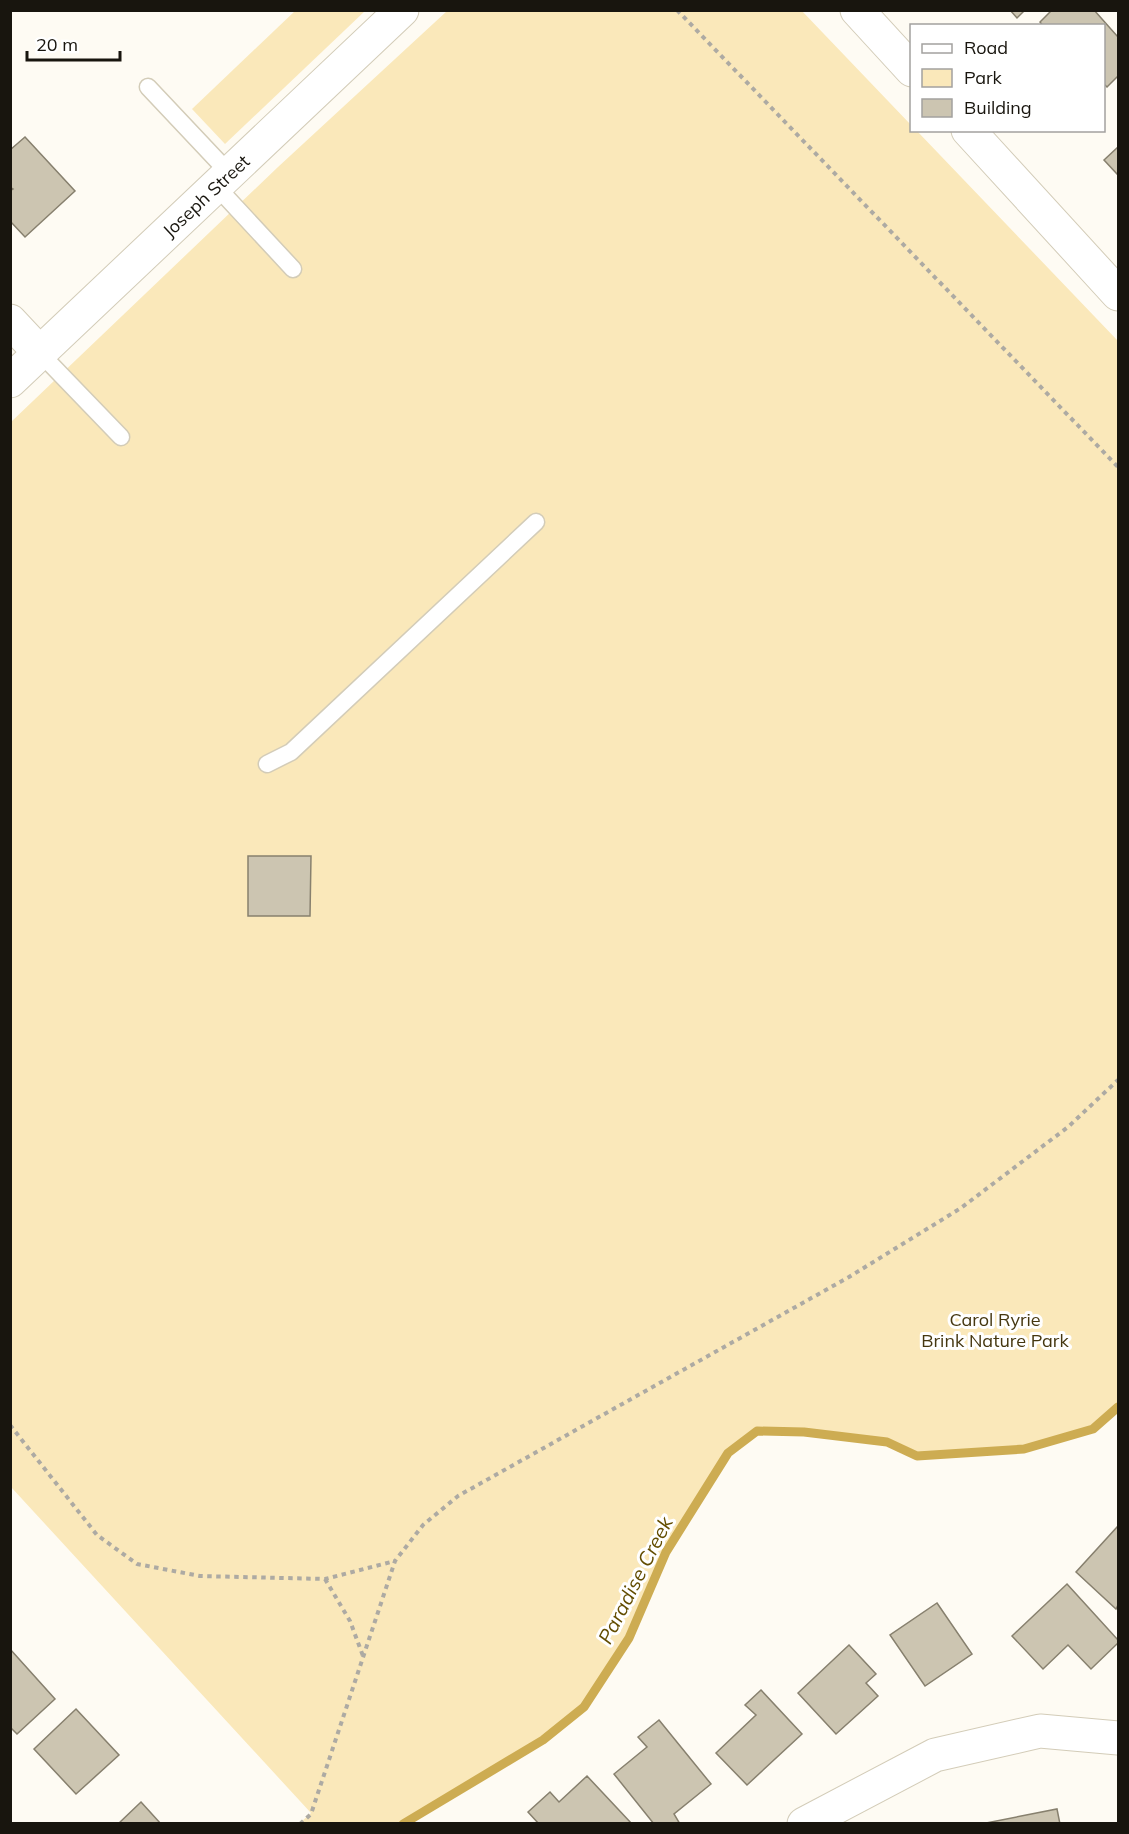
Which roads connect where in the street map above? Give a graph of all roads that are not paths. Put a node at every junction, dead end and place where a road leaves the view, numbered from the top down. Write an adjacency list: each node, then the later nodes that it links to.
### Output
1 (402, 10): 6 (street, Joseph Street)
2 (857, 10): 3 (street)
3 (910, 68)
4 (148, 87): 6 (lane)
5 (970, 132): 8 (street)
6 (223, 180): 7 (lane); 10 (street, Joseph Street)
7 (293, 268)
8 (1119, 294)
9 (10, 321): 10 (street)
10 (40, 353): 11 (street, Joseph Street); 12 (lane)
11 (10, 381)
12 (121, 437)
13 (536, 522): 14 (lane)
14 (267, 764)
15 (1119, 1738): 16 (street)
16 (804, 1824)

